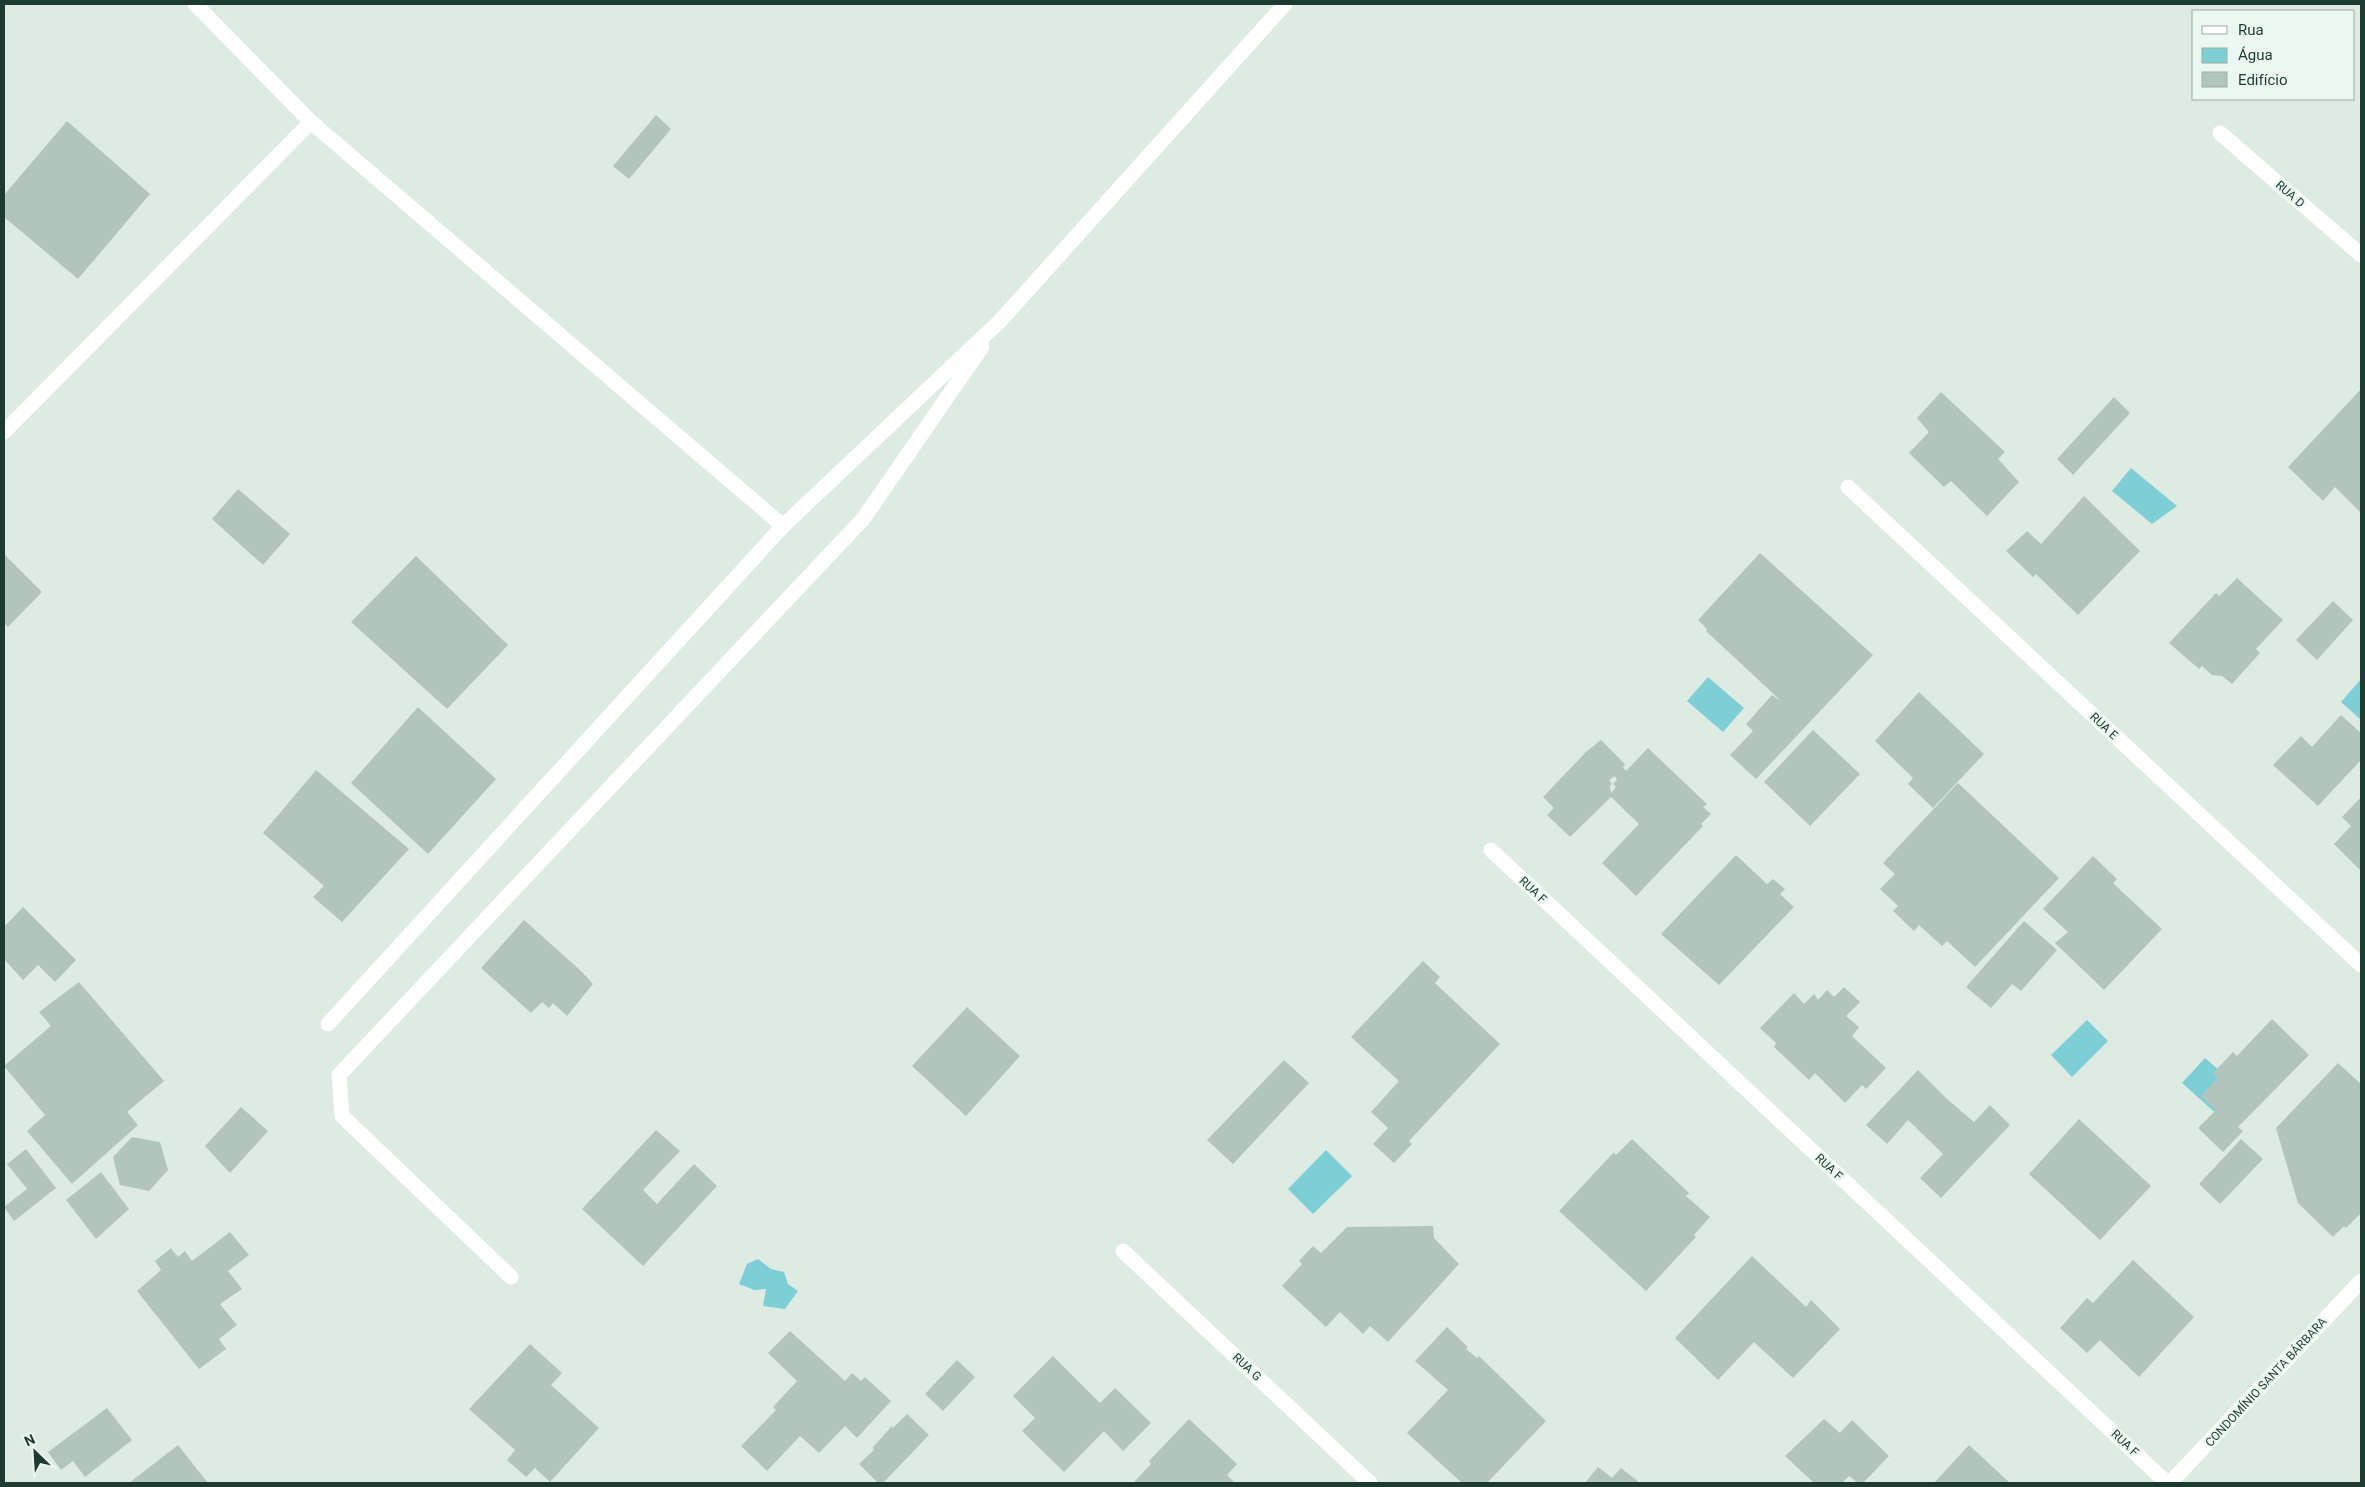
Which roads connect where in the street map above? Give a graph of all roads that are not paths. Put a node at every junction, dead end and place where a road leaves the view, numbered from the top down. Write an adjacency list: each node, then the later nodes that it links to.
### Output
1 (195, 4): 3 (street)
2 (1286, 4): 6 (street)
3 (311, 122): 7 (street); 9 (street)
4 (2220, 134): 5 (street, RUA D)
5 (2361, 256)
6 (1000, 321): 9 (street); 14 (street)
7 (4, 432)
8 (1848, 487): 11 (street, RUA E)
9 (782, 526): 12 (street)
10 (1491, 850): 17 (street, RUA F)
11 (2361, 965)
12 (328, 1024)
13 (1123, 1251): 16 (street, RUA G)
14 (511, 1277)
15 (2361, 1281): 17 (street, CONDOMÍNIO SANTA BÁRBARA)
16 (1370, 1483)
17 (2169, 1483)

